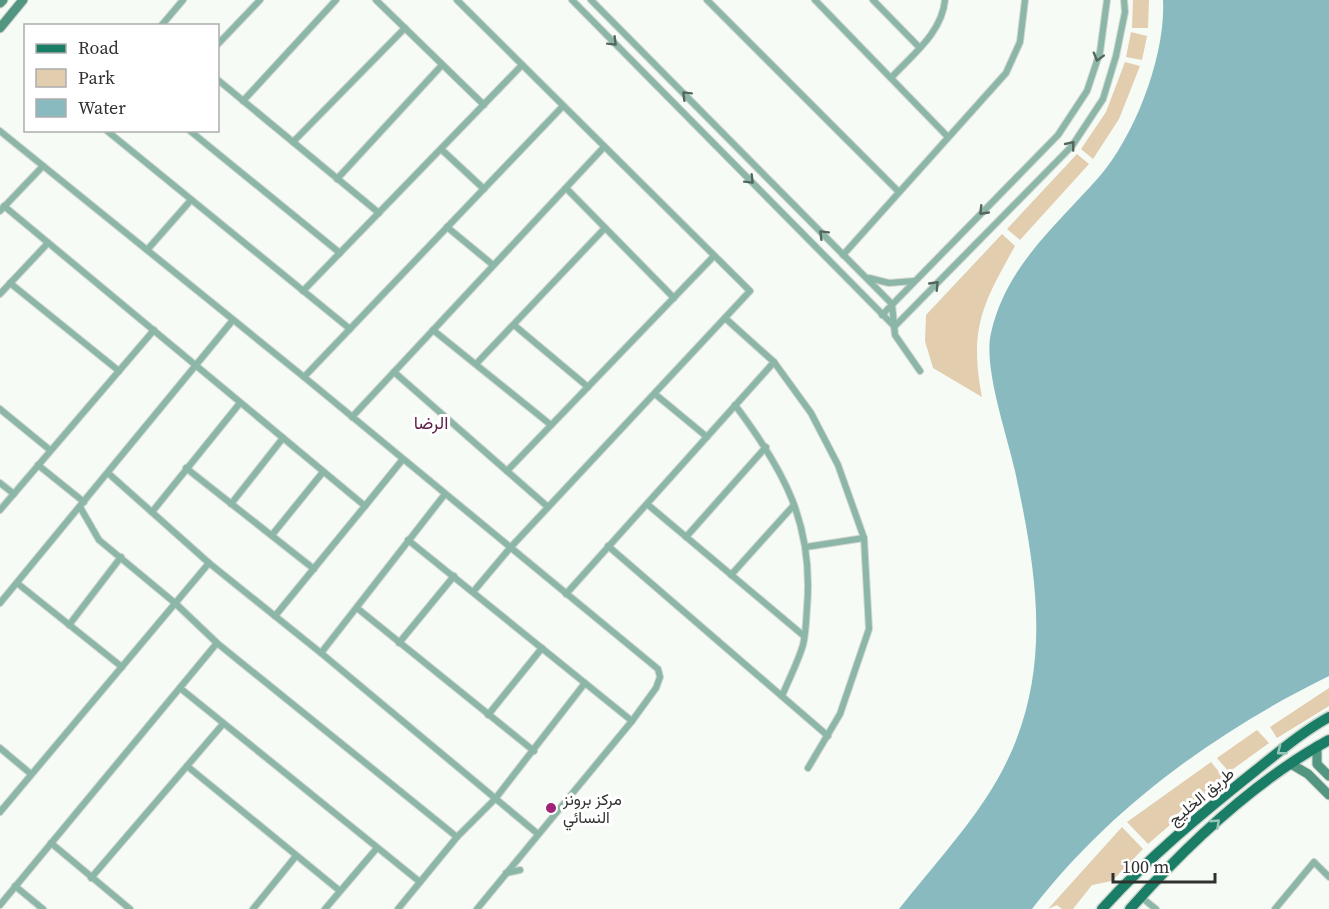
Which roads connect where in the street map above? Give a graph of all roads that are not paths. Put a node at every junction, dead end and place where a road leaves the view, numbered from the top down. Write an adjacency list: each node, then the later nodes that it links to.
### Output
1 (22, 0): 17 (street)
2 (183, 0): 16 (street)
3 (260, 0): 19 (street)
4 (336, 0): 25 (street)
5 (376, 0): 18 (street)
6 (456, 0): 22 (street)
7 (591, 0): 48 (street, one-way to 7)
8 (706, 0): 39 (street)
9 (873, 0): 20 (street)
10 (945, 0): 20 (street)
11 (1025, 0): 31 (street)
12 (1107, 0): 52 (street, one-way to 52)
13 (1125, 0): 62 (street, one-way to 13)
14 (818, 1): 23 (street)
15 (577, 2): 58 (street, one-way to 58)
16 (163, 24)
17 (0, 28)
18 (405, 28): 21 (street); 32 (street)
19 (219, 43)
20 (919, 47): 23 (street)
21 (442, 65): 26 (street); 36 (street)
22 (522, 65): 26 (street); 27 (street)
23 (891, 78): 31 (street)
24 (219, 81): 25 (street)
25 (243, 101): 32 (street)
26 (484, 105): 34 (street)
27 (563, 106): 33 (street); 38 (street)
28 (0, 131): 35 (street)
29 (108, 132): 40 (street)
30 (191, 132): 47 (street)
31 (948, 137): 39 (street)
32 (293, 142): 36 (street)
33 (604, 147): 37 (street); 49 (street)
34 (441, 149): 38 (street); 42 (street)
35 (43, 166): 41 (street); 46 (street)
36 (338, 179): 42 (street)
37 (566, 188): 44 (street); 50 (street)
38 (484, 189): 43 (street)
39 (899, 192): 48 (street)
40 (191, 200): 46 (street); 54 (street)
41 (2, 208): 45 (street)
42 (379, 213): 47 (street)
43 (447, 227): 50 (street); 63 (street)
44 (605, 228): 56 (street); 61 (street)
45 (48, 243): 53 (street); 64 (street)
46 (147, 250): 60 (street)
47 (340, 253): 54 (street)
48 (843, 255): 51 (street)
49 (714, 256): 56 (street); 59 (street)
50 (493, 265): 65 (street)
51 (863, 275): 52 (street); 57 (street)
52 (915, 281): 57 (street)
53 (10, 283): 55 (street); 69 (street)
54 (303, 291): 63 (street)
55 (0, 294)
56 (674, 298): 73 (street)
57 (892, 304): 58 (street); 62 (street)
58 (882, 315): 62 (street)
59 (725, 318): 66 (street); 74 (street)
60 (233, 320): 68 (street); 72 (street)
61 (514, 325): 67 (street); 73 (street)
62 (894, 327): 70 (street)
63 (350, 329): 72 (street)
64 (154, 330): 68 (street); 69 (street)
65 (433, 330): 67 (street); 71 (street)
66 (774, 362): 76 (street); 103 (street)
67 (476, 364): 79 (street)
68 (195, 366): 75 (street); 89 (street)
69 (119, 371): 83 (street)
70 (920, 371)
71 (394, 372): 78 (street); 87 (street)
72 (304, 377): 78 (street)
73 (588, 387): 79 (street)
74 (655, 394): 80 (street); 98 (street)
75 (240, 403): 81 (street); 86 (street)
76 (735, 405): 80 (street); 82 (street)
77 (0, 409): 83 (street)
78 (352, 417): 84 (street)
79 (552, 425): 87 (street)
80 (706, 437): 95 (street)
81 (283, 438): 88 (street); 94 (street)
82 (766, 447): 96 (street); 102 (street)
83 (50, 450): 85 (street)
84 (403, 459): 92 (street); 97 (street)
85 (38, 465): 91 (street); 93 (street)
86 (186, 468): 94 (street); 100 (street)
87 (507, 471): 98 (street)
88 (324, 472): 97 (street); 101 (street)
89 (108, 473): 93 (street); 100 (street)
90 (0, 483): 91 (street)
91 (14, 494): 99 (street)
92 (445, 494): 104 (street); 106 (street)
93 (82, 504): 108 (street); 113 (street)
94 (231, 504): 101 (street)
95 (646, 504): 102 (street); 105 (street)
96 (794, 505): 107 (street); 111 (street)
97 (365, 506): 110 (street)
98 (548, 507): 106 (street)
99 (0, 510)
100 (152, 512): 109 (street)
101 (272, 535): 110 (street)
102 (686, 537): 111 (street)
103 (864, 538): 107 (street); 134 (street)
104 (408, 540): 112 (street); 118 (street)
105 (608, 546): 115 (street); 129 (street)
106 (510, 548): 114 (street); 115 (street)
107 (806, 548): 121 (street)
108 (121, 557): 117 (street); 120 (street)
109 (208, 563): 117 (street); 119 (street)
110 (314, 570): 119 (street)
111 (731, 575): 121 (street)
112 (454, 576): 114 (street); 123 (street)
113 (17, 583): 116 (street); 120 (street)
114 (473, 592): 124 (street)
115 (566, 594): 132 (street)
116 (0, 603)
117 (176, 603): 122 (street); 126 (street)
118 (357, 608): 123 (street); 125 (street)
119 (275, 616): 125 (street)
120 (69, 625): 126 (street)
121 (804, 636): 129 (street)
122 (218, 643): 128 (street); 148 (street)
123 (399, 643): 130 (street)
124 (542, 648): 127 (street); 130 (street)
125 (321, 653): 145 (street)
126 (122, 667): 142 (street)
127 (585, 683): 132 (street); 138 (street)
128 (180, 688): 133 (street); 149 (street)
129 (782, 696): 134 (street)
130 (488, 715): 138 (street)
131 (1329, 717): 167 (main road, طريق الخليج, one-way to 167)
132 (632, 721): 147 (street)
133 (223, 724): 140 (street); 150 (street)
134 (828, 736): 141 (street)
135 (1329, 740): 136 (main road, طريق الخليج)
136 (1317, 747): 139 (main road, طريق الخليج); 143 (street)
137 (0, 748): 142 (street)
138 (534, 751): 145 (street)
139 (1291, 764): 144 (street); 159 (main road, طريق الخليج, one-way to 139)
140 (187, 766): 151 (street); 155 (street)
141 (808, 768)
142 (32, 774): 146 (street)
143 (1329, 776)
144 (1329, 795)
145 (495, 799): 147 (street); 148 (street)
146 (0, 812)
147 (538, 834): 153 (street)
148 (457, 837): 156 (street)
149 (51, 843): 155 (street); 157 (street)
150 (377, 848): 156 (street); 158 (street)
151 (296, 856): 158 (street); 163 (street)
152 (520, 870): 153 (street)
153 (506, 873): 166 (street)
154 (1329, 877): 170 (street)
155 (91, 878): 162 (street)
156 (420, 882): 165 (street)
157 (15, 886): 160 (street); 161 (street)
158 (340, 891): 164 (street)
159 (1141, 897): 168 (main road, طريق الخليج); 169 (street)
160 (0, 905)
161 (43, 909)
162 (130, 909)
163 (253, 909)
164 (325, 909)
165 (398, 909)
166 (477, 909)
167 (1102, 909)
168 (1130, 909)
169 (1156, 909)
170 (1275, 909)

